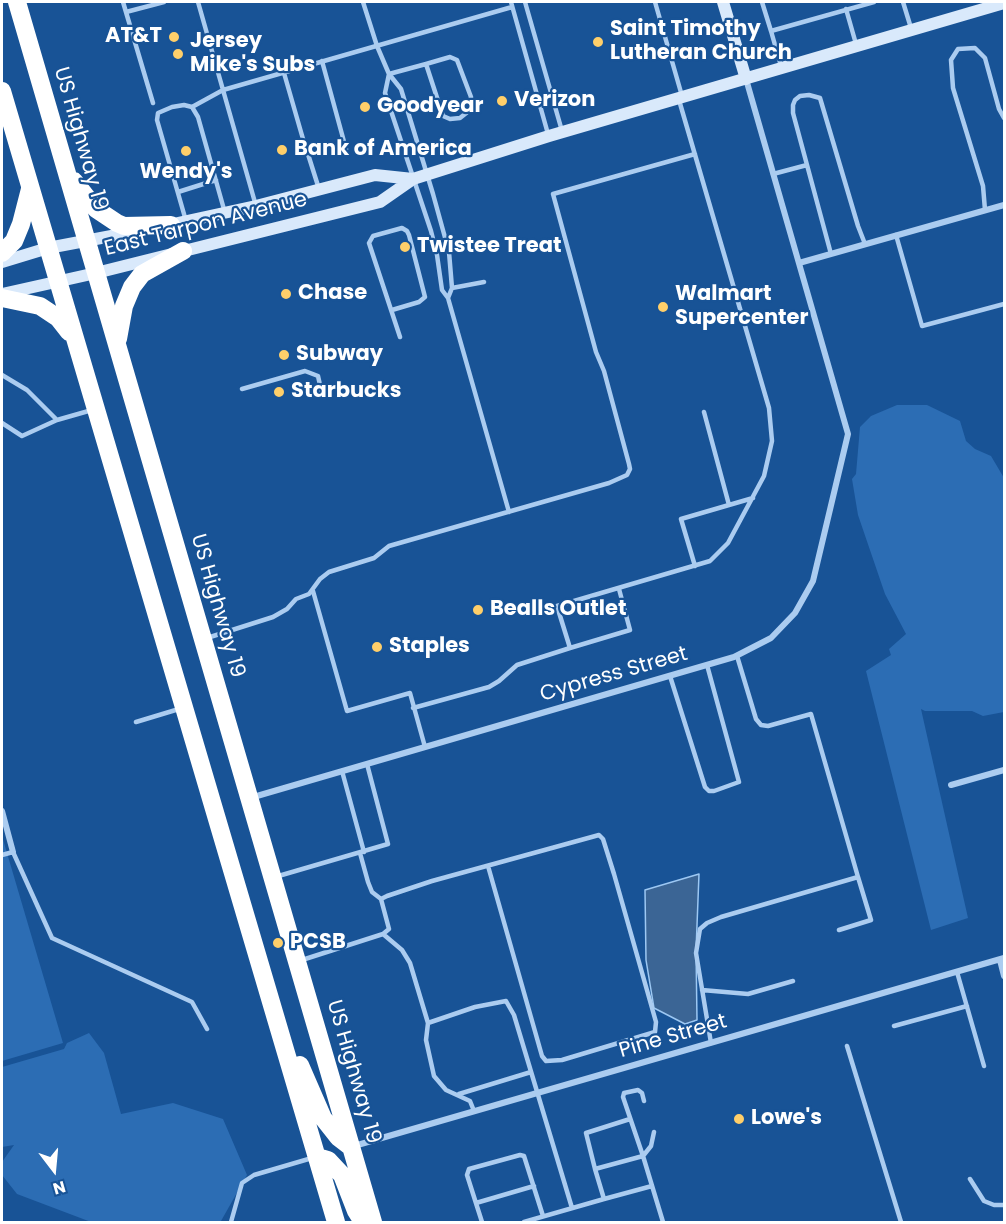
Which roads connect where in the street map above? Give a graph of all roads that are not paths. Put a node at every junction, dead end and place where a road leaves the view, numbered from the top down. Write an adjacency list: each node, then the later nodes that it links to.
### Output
1 (17, 2): 41 (highway, US Highway 19)
2 (123, 2): 16 (lane)
3 (164, 2): 16 (lane)
4 (198, 2): 27 (lane)
5 (363, 2): 19 (lane)
6 (525, 2): 34 (lane)
7 (655, 2): 29 (lane)
8 (723, 2): 26 (main road)
9 (762, 2): 18 (lane)
10 (874, 2): 15 (lane)
11 (903, 2): 17 (lane)
12 (1005, 3): 14 (main road, East Tarpon Avenue)
13 (512, 4): 19 (lane); 35 (lane)
14 (984, 5): 17 (main road, East Tarpon Avenue)
15 (846, 9): 18 (lane); 20 (lane)
16 (126, 12): 30 (lane)
17 (912, 30): 20 (main road, East Tarpon Avenue)
18 (771, 31): 23 (lane)
19 (376, 46): 21 (lane); 25 (lane)
20 (856, 47): 23 (main road, East Tarpon Avenue)
21 (322, 62): 24 (lane); 37 (lane)
22 (426, 63): 22 (lane); 25 (lane)
23 (782, 69): 26 (main road, East Tarpon Avenue)
24 (284, 73): 27 (lane); 36 (lane)
25 (389, 74): 43 (lane); 44 (lane)
26 (746, 79): 29 (main road, East Tarpon Avenue); 42 (street)
27 (223, 90): 31 (lane); 50 (lane)
28 (2, 91): 32 (highway)
29 (680, 97): 34 (main road, East Tarpon Avenue); 39 (lane)
30 (153, 103)
31 (192, 107): 45 (lane); 48 (lane)
32 (4, 109): 46 (highway)
33 (1004, 120): 51 (lane)
34 (563, 132): 35 (main road, East Tarpon Avenue)
35 (549, 136): 43 (main road, East Tarpon Avenue)
36 (303, 139)
37 (346, 149)
38 (307, 152): 47 (lane)
39 (694, 154): 81 (lane); 83 (lane)
40 (807, 165): 42 (lane); 56 (lane); 60 (lane)
41 (67, 172): 53 (highway); 55 (highway, US Highway 19)
42 (773, 174): 62 (street)
43 (427, 175): 44 (main road, East Tarpon Avenue); 66 (lane)
44 (413, 179): 47 (main road, East Tarpon Avenue); 58 (main road, East Tarpon Avenue); 68 (lane)
45 (216, 180): 48 (lane); 52 (lane)
46 (30, 187): 57 (highway); 59 (highway)
47 (319, 190): 50 (main road, East Tarpon Avenue)
48 (178, 192): 53 (lane)
49 (1005, 204): 51 (street)
50 (256, 206): 52 (main road, East Tarpon Avenue)
51 (985, 210): 54 (street)
52 (225, 213): 53 (main road, East Tarpon Avenue)
53 (178, 223): 55 (main road, East Tarpon Avenue)
54 (896, 235): 56 (street); 69 (lane)
55 (86, 242): 57 (main road, East Tarpon Avenue); 63 (highway, US Highway 19)
56 (865, 244): 60 (street)
57 (48, 248): 61 (main road, East Tarpon Avenue); 64 (highway)
58 (183, 251): 63 (main road, East Tarpon Avenue); 73 (highway)
59 (2, 253)
60 (831, 254): 62 (street)
61 (2, 262)
62 (799, 263): 89 (street, Cypress Street)
63 (96, 273): 64 (main road, East Tarpon Avenue); 73 (highway, US Highway 19)
64 (57, 282): 67 (main road, East Tarpon Avenue); 72 (highway)
65 (484, 282): 66 (lane)
66 (452, 288): 68 (lane)
67 (2, 296): 72 (highway)
68 (448, 297): 83 (lane)
69 (1005, 304)
70 (392, 310): 70 (lane); 71 (lane)
71 (400, 337)
72 (76, 341): 77 (highway)
73 (117, 344): 87 (highway, US Highway 19)
74 (2, 375): 79 (lane)
75 (242, 388): 76 (lane)
76 (322, 394)
77 (97, 409): 79 (lane); 92 (highway)
78 (704, 412): 82 (lane)
79 (57, 420): 80 (lane)
80 (2, 423)
81 (753, 498): 82 (lane); 84 (lane)
82 (729, 505): 84 (lane)
83 (509, 512): 86 (lane)
84 (695, 566): 85 (lane)
85 (620, 589): 88 (lane); 88 (lane)
86 (313, 591): 87 (lane); 93 (lane)
87 (203, 639): 100 (highway, US Highway 19)
88 (570, 648): 93 (lane)
89 (737, 656): 90 (street, Cypress Street); 106 (lane)
90 (707, 665): 91 (street, Cypress Street); 91 (lane)
91 (670, 676): 95 (street, Cypress Street)
92 (185, 708): 94 (lane); 117 (highway)
93 (413, 708): 95 (lane)
94 (136, 722)
95 (425, 747): 96 (street, Cypress Street)
96 (367, 764): 98 (street, Cypress Street); 103 (lane)
97 (1005, 770): 99 (street)
98 (342, 771): 100 (street, Cypress Street); 103 (lane)
99 (951, 785)
100 (250, 799): 107 (highway, US Highway 19)
101 (2, 811): 102 (street)
102 (13, 852): 104 (lane); 121 (lane)
103 (362, 852): 107 (lane); 108 (lane)
104 (2, 855)
105 (488, 866): 105 (lane); 108 (lane)
106 (858, 877): 109 (lane); 116 (lane)
107 (273, 878): 112 (highway, US Highway 19)
108 (381, 899): 110 (lane)
109 (839, 930)
110 (383, 934): 112 (lane); 119 (lane)
111 (1002, 959): 113 (street, Pine Street); 114 (street)
112 (297, 961): 132 (highway, US Highway 19)
113 (957, 972): 118 (lane); 122 (street, Pine Street)
114 (1005, 976)
115 (793, 981): 116 (lane)
116 (702, 990): 122 (lane)
117 (272, 1003): 132 (highway); 134 (highway)
118 (967, 1005): 120 (lane); 124 (lane)
119 (428, 1023): 125 (lane); 127 (lane)
120 (894, 1026)
121 (207, 1029)
122 (711, 1043): 126 (street, Pine Street)
123 (847, 1046): 151 (lane)
124 (984, 1066)
125 (531, 1072): 126 (lane); 127 (lane)
126 (537, 1093): 129 (street, Pine Street); 142 (lane)
127 (458, 1094): 129 (lane)
128 (644, 1101): 130 (lane)
129 (474, 1111): 132 (street, Pine Street)
130 (630, 1119): 133 (lane); 135 (lane)
131 (654, 1132): 133 (lane)
132 (351, 1147): 147 (highway, US Highway 19)
133 (643, 1156): 135 (lane); 138 (lane)
134 (318, 1157): 144 (lane); 145 (highway); 146 (highway)
135 (595, 1169): 139 (lane)
136 (970, 1179): 141 (lane)
137 (534, 1186): 140 (lane); 140 (lane); 143 (lane)
138 (652, 1186): 139 (lane); 150 (lane)
139 (604, 1199): 142 (lane)
140 (476, 1203): 148 (lane)
141 (1005, 1205)
142 (572, 1208): 143 (lane)
143 (543, 1216): 149 (lane)
144 (231, 1222)
145 (336, 1222)
146 (363, 1222)
147 (373, 1222)
148 (482, 1222)
149 (524, 1222)
150 (663, 1222)
151 (901, 1222)

